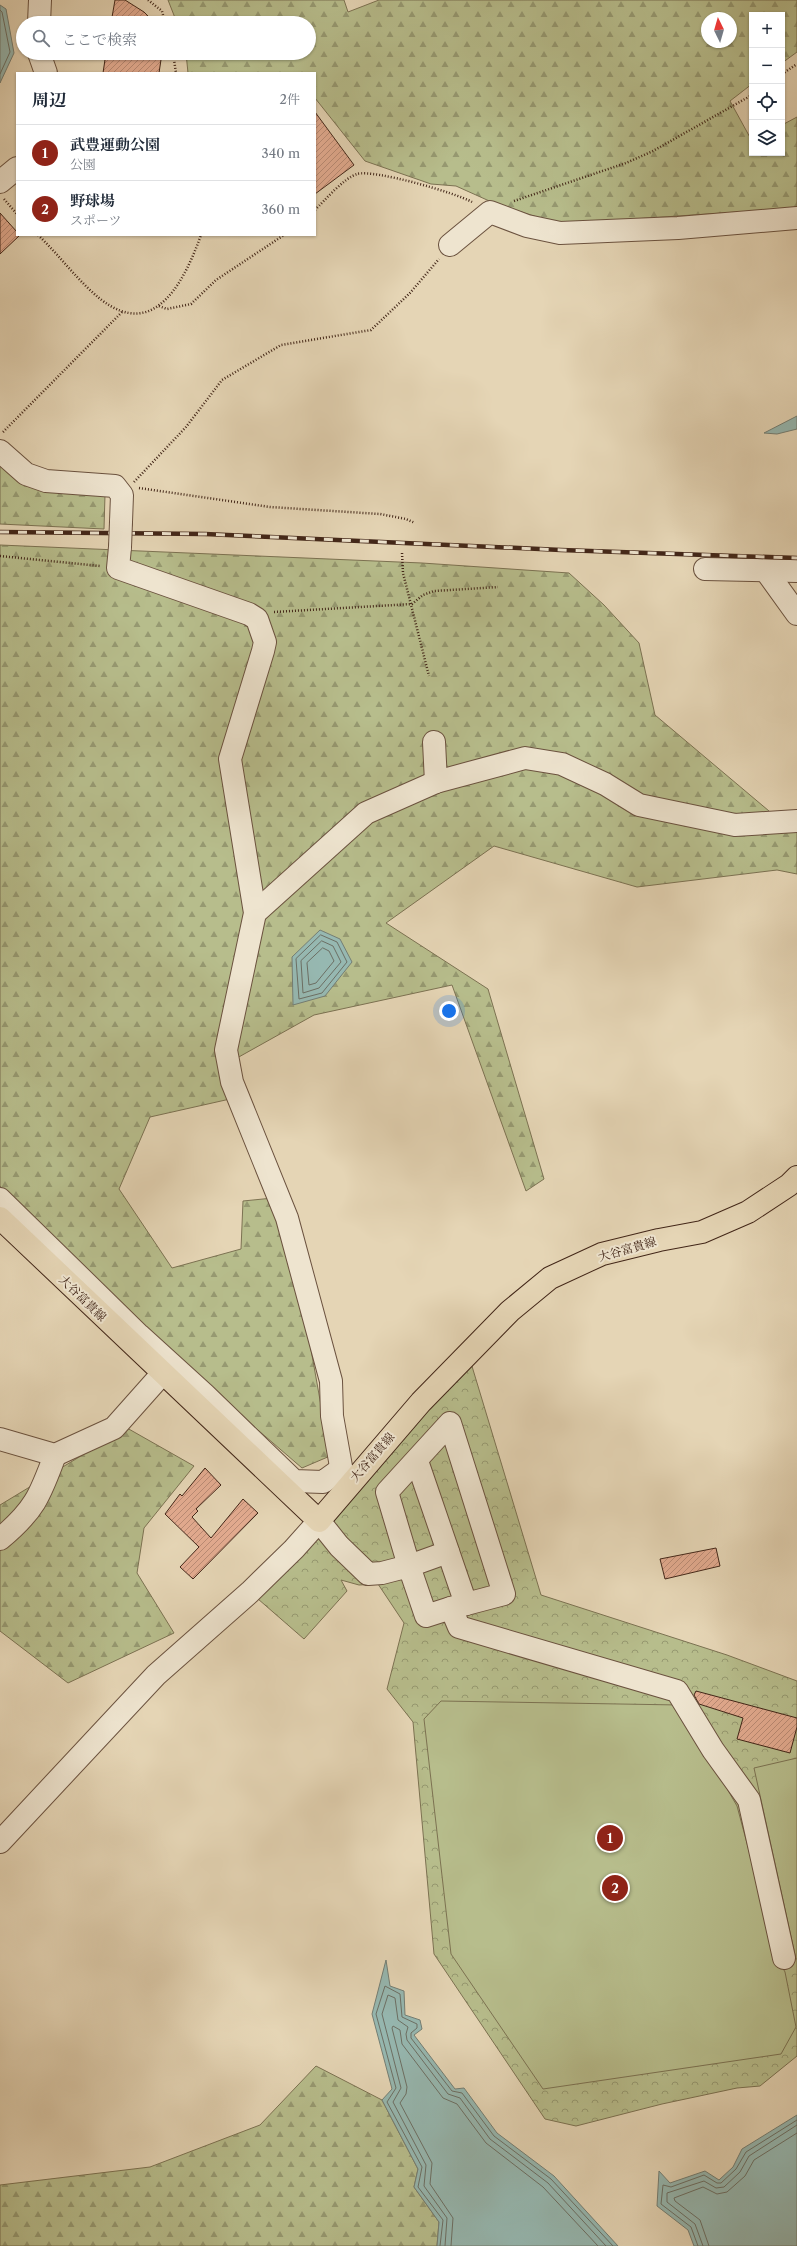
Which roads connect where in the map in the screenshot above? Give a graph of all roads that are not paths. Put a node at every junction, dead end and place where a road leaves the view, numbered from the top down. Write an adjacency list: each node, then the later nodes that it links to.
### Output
1 (40, 0): 2 (street)
2 (39, 16)
3 (41, 60): 4 (street)
4 (46, 72)
5 (16, 169): 6 (street)
6 (0, 182)
7 (797, 218): 8 (street)
8 (450, 245)
9 (0, 452): 17 (street, bridge)
10 (705, 569): 11 (street)
11 (766, 571): 12 (street); 13 (street)
12 (797, 571)
13 (797, 614)
14 (434, 742): 15 (street)
15 (436, 782): 16 (street); 17 (street)
16 (797, 821)
17 (255, 913): 25 (street)
18 (797, 1177): 25 (main road, 大谷富貴線)
19 (0, 1199): 25 (street)
20 (0, 1218): 21 (main road, 大谷富貴線)
21 (162, 1374): 23 (street); 26 (main road, 大谷富貴線)
22 (0, 1439): 23 (street)
23 (55, 1455): 27 (street)
24 (417, 1461): 28 (street); 29 (street); 30 (street)
25 (343, 1479): 26 (main road, 大谷富貴線)
26 (319, 1521): 29 (street); 31 (street)
27 (0, 1539)
28 (448, 1552): 29 (street); 30 (street)
29 (409, 1566): 30 (street)
30 (458, 1606): 32 (street)
31 (0, 1842)
32 (784, 1958)

